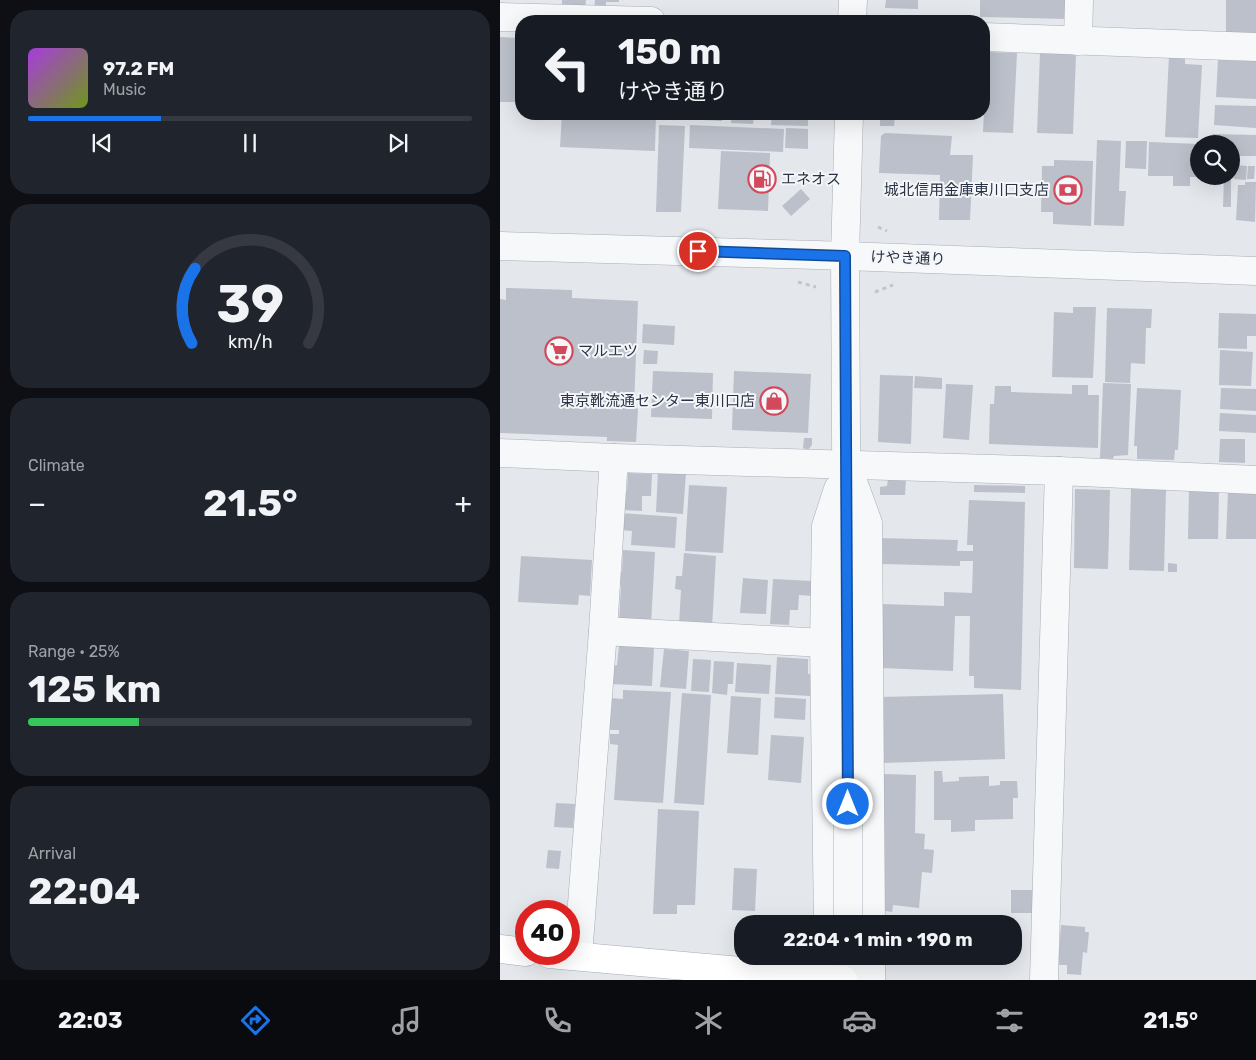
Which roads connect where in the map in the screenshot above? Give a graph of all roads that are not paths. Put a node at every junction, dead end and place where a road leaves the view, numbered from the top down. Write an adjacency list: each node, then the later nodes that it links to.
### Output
1 (853, 0): 5 (street)
2 (1079, 0): 9 (street)
3 (641, 14): 4 (street)
4 (594, 15)
5 (852, 15)
6 (500, 17): 7 (street)
7 (515, 17)
8 (990, 37): 9 (street)
9 (1078, 41): 10 (street)
10 (1256, 47)
11 (849, 120): 13 (street)
12 (500, 246): 13 (street, けやき通り)
13 (845, 256): 14 (street, けやき通り); 17 (street)
14 (1256, 271)
15 (500, 453): 16 (street)
16 (614, 458): 17 (street); 20 (street)
17 (846, 464): 18 (street); 21 (street); 23 (street, bridge); 24 (street)
18 (1059, 471): 19 (street); 32 (street)
19 (1256, 480)
20 (603, 631): 21 (street); 25 (street)
21 (824, 642): 22 (street)
22 (828, 915)
23 (848, 915)
24 (871, 915)
25 (580, 930)
26 (500, 949): 27 (main road)
27 (515, 951)
28 (580, 956): 30 (main road)
29 (871, 965): 31 (street)
30 (835, 975)
31 (872, 980)
32 (1044, 980)

